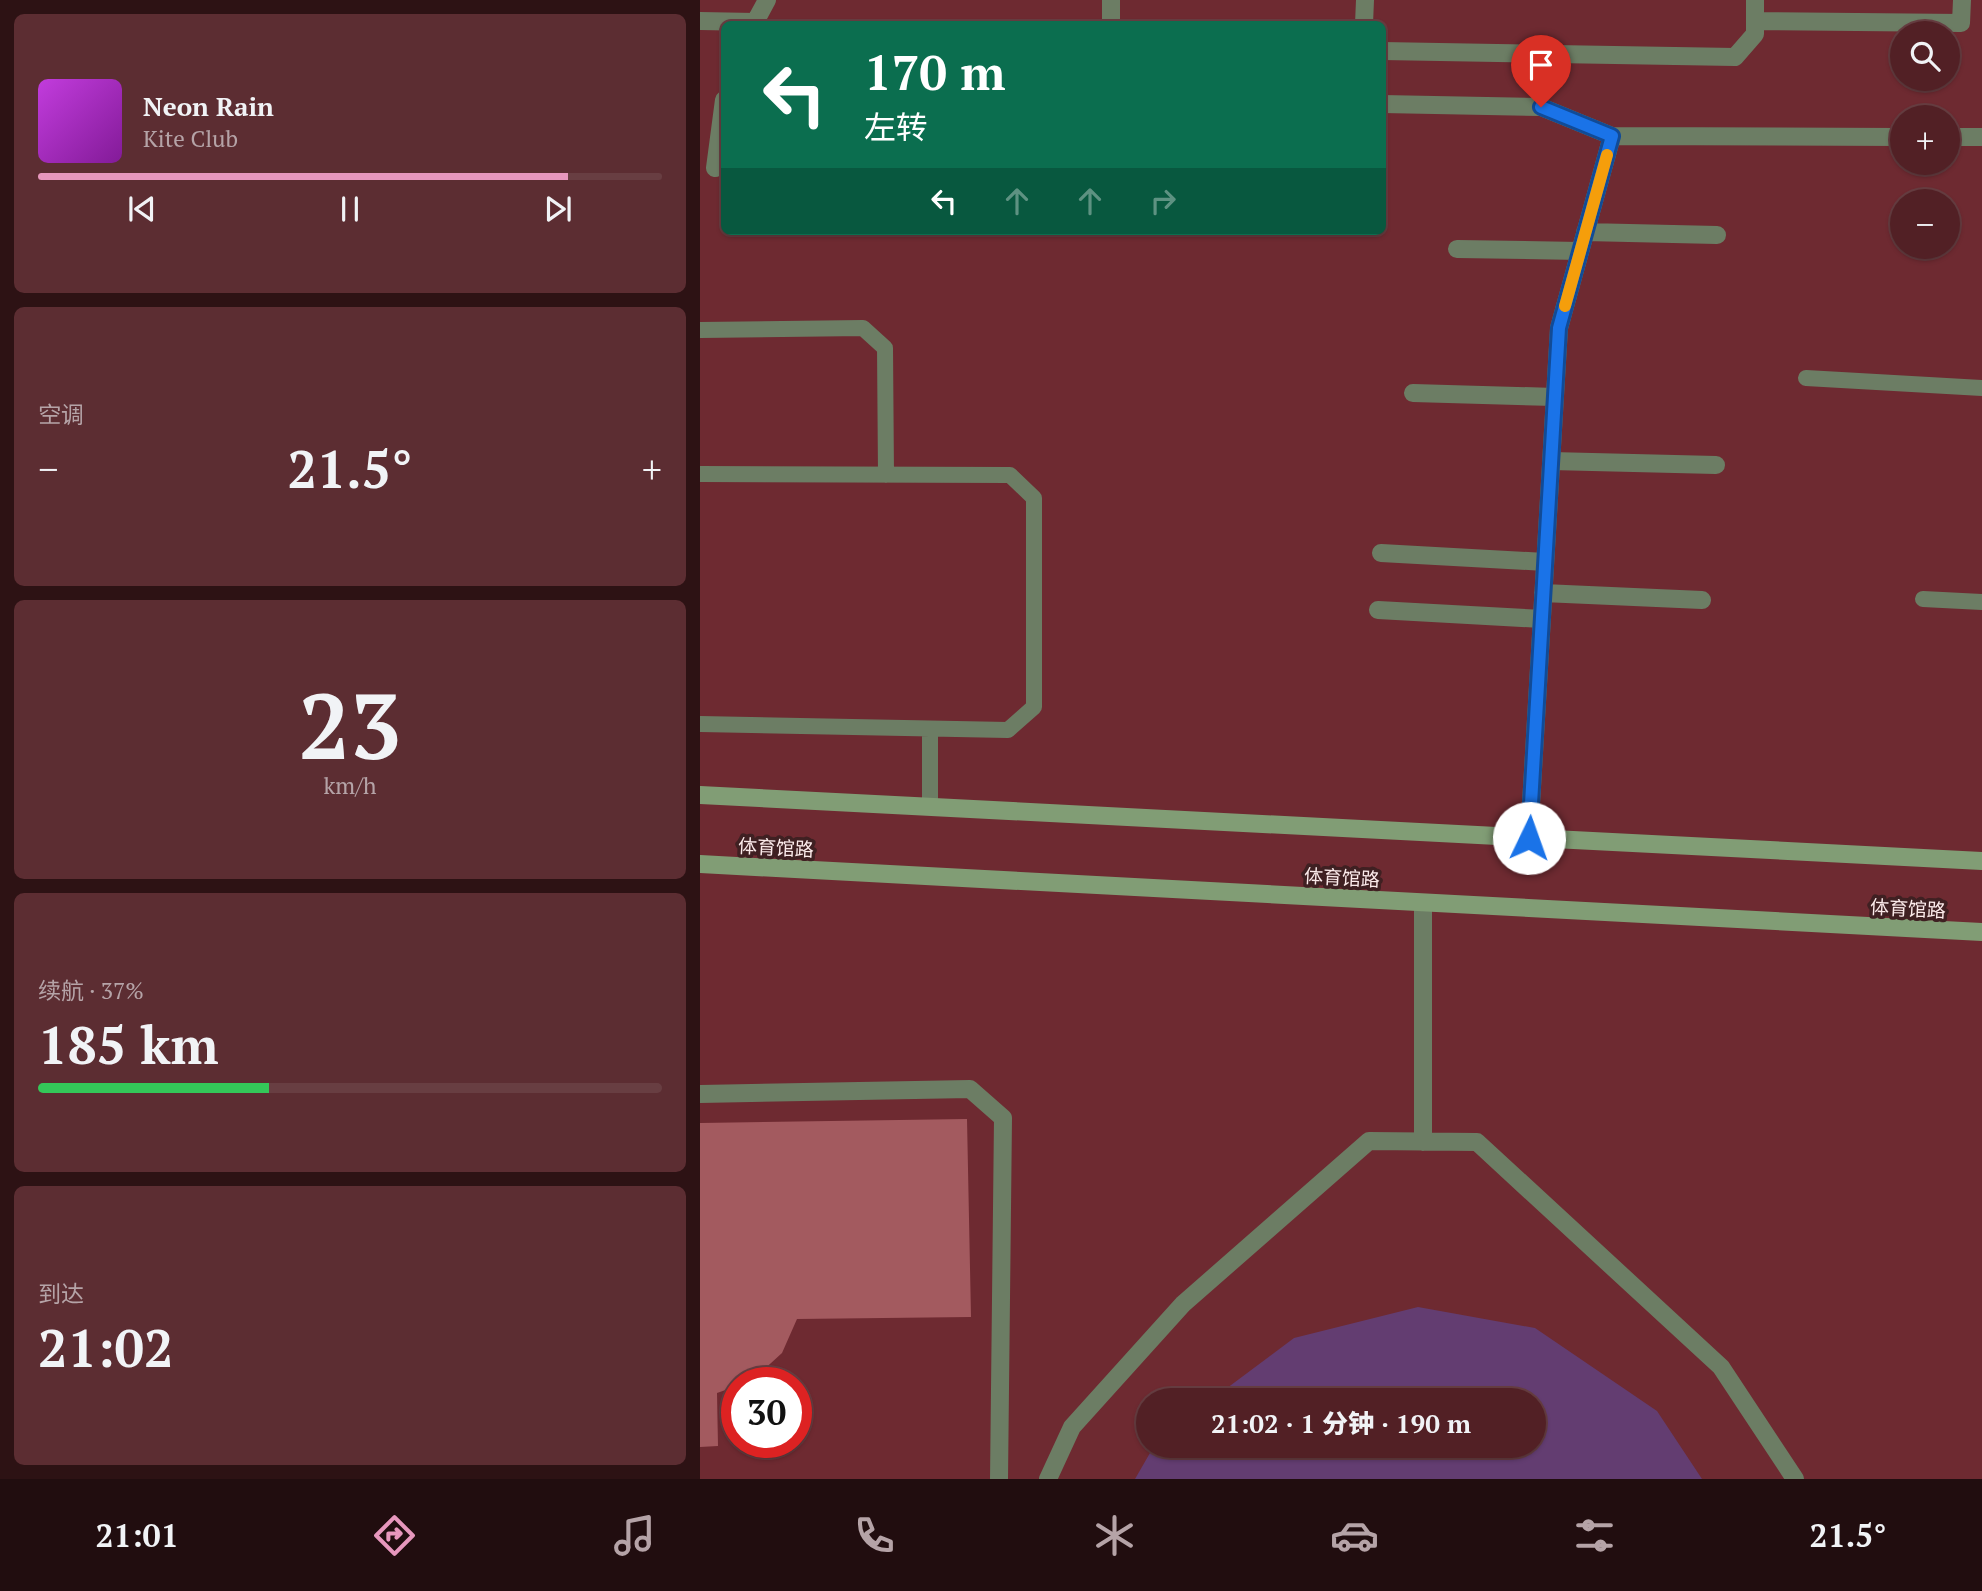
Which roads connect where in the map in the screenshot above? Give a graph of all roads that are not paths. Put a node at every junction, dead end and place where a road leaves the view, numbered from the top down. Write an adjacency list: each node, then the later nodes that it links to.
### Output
1 (767, 0): 7 (street)
2 (1111, 0): 8 (street)
3 (1365, 0): 9 (street)
4 (1755, 0): 10 (street)
5 (1962, 0): 10 (street)
6 (700, 21): 11 (street)
7 (756, 21)
8 (1111, 21)
9 (1364, 21)
10 (1755, 21): 12 (street)
11 (721, 22)
12 (1386, 51)
13 (1386, 104): 15 (street)
14 (721, 119): 19 (street)
15 (1612, 136): 16 (street); 20 (street)
16 (1890, 137)
17 (1960, 137): 18 (street)
18 (1982, 138)
19 (713, 169)
20 (1585, 232): 21 (street); 23 (street)
21 (1717, 235)
22 (1457, 249): 23 (street)
23 (1580, 251): 28 (street)
24 (700, 330): 32 (lane)
25 (1806, 378): 26 (lane)
26 (1982, 388)
27 (1413, 393): 28 (street)
28 (1555, 397): 29 (street)
29 (1551, 461): 30 (street); 34 (street)
30 (1716, 465)
31 (700, 474): 32 (lane)
32 (886, 475): 42 (lane)
33 (1381, 553): 34 (street)
34 (1545, 562): 35 (street)
35 (1543, 593): 37 (street); 40 (street)
36 (1923, 599): 38 (lane)
37 (1702, 600)
38 (1982, 602)
39 (1378, 610): 40 (street)
40 (1542, 619): 45 (street)
41 (700, 724): 42 (lane)
42 (930, 729): 44 (lane)
43 (700, 795): 44 (main road)
44 (930, 807): 45 (main road)
45 (1529, 838): 46 (main road)
46 (1982, 861)
47 (700, 864): 48 (main road, 体育馆路)
48 (1423, 903): 49 (main road, 体育馆路); 51 (street)
49 (1982, 932)
50 (700, 1094): 52 (street)
51 (1423, 1142): 53 (street); 54 (street)
52 (999, 1479)
53 (1048, 1479)
54 (1795, 1479)

